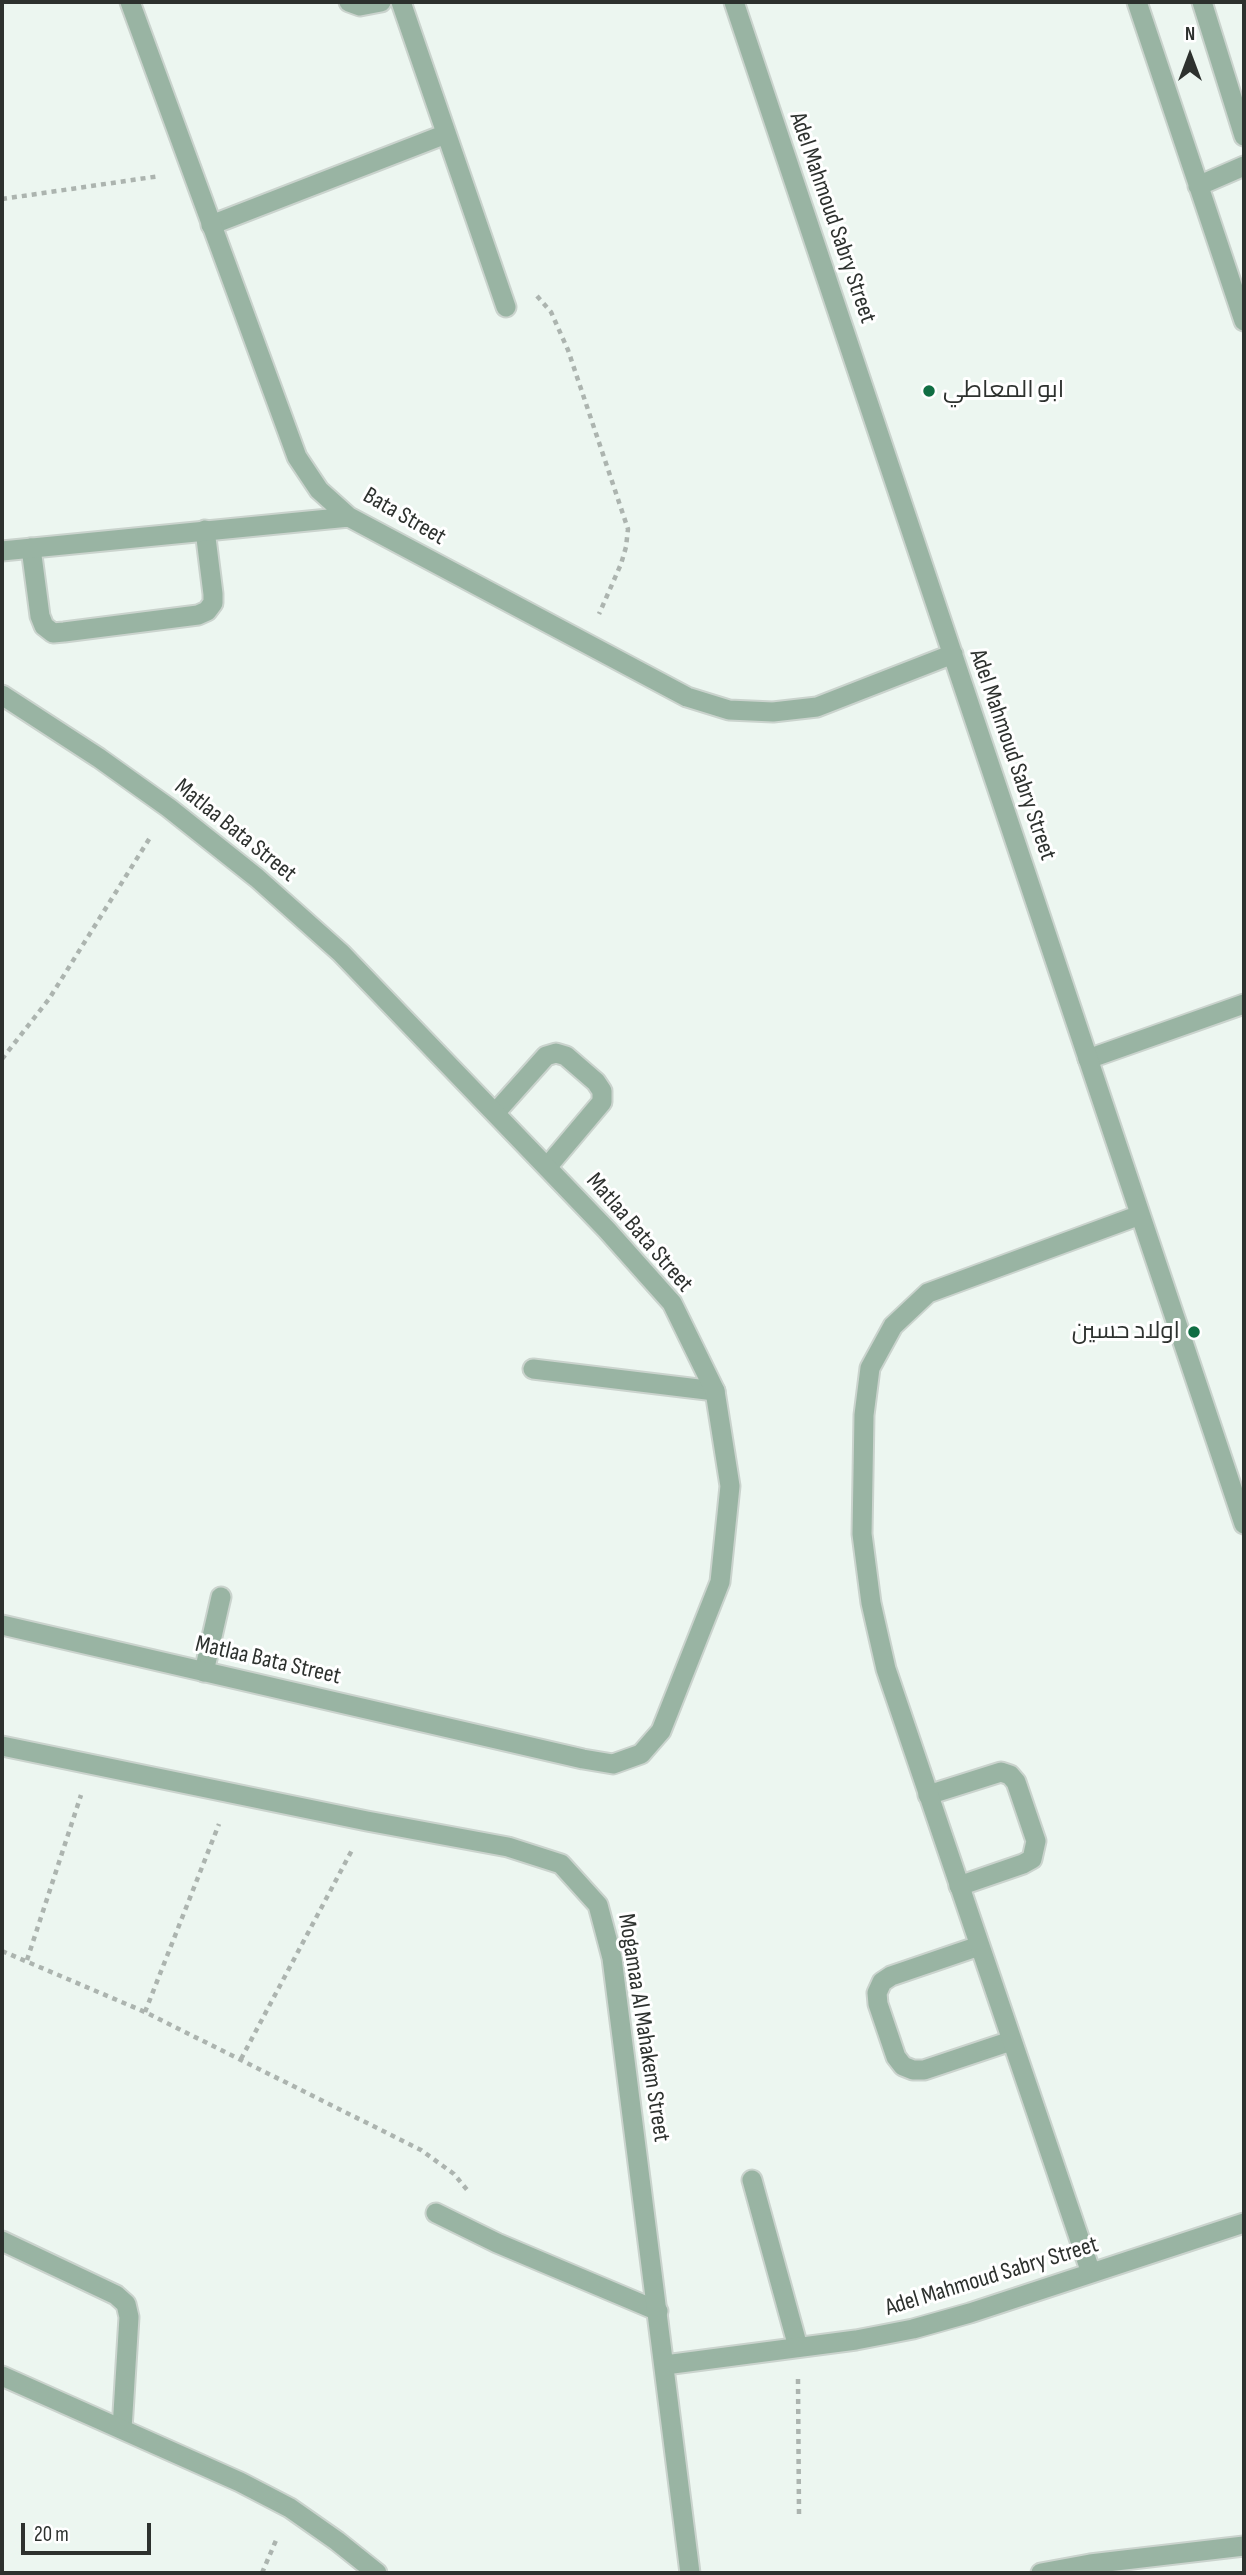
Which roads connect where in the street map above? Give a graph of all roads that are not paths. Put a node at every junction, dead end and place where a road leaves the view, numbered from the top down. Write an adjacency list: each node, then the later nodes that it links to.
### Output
1 (130, 2): 12 (street, Bata Street)
2 (349, 2): 3 (street)
3 (381, 2)
4 (401, 2): 8 (street)
5 (734, 2): 19 (street, Adel Mahmoud Sabry Street)
6 (1138, 2): 11 (street)
7 (1202, 2): 9 (street)
8 (446, 134): 12 (street); 13 (street)
9 (1244, 136)
10 (1244, 166): 11 (street)
11 (1198, 186): 14 (street)
12 (211, 225): 15 (street, Bata Street)
13 (506, 307)
14 (1244, 321)
15 (349, 517): 16 (street); 19 (street, Bata Street)
16 (205, 530): 17 (street); 17 (street)
17 (31, 548): 18 (street)
18 (2, 551)
19 (953, 654): 22 (street, Adel Mahmoud Sabry Street)
20 (2, 695): 23 (street, Matlaa Bata Street)
21 (1244, 1004): 22 (street)
22 (1088, 1059): 25 (street, Adel Mahmoud Sabry Street)
23 (496, 1112): 24 (street, Matlaa Bata Street); 24 (street)
24 (548, 1166): 27 (street, Matlaa Bata Street)
25 (1140, 1215): 28 (street, Adel Mahmoud Sabry Street); 33 (street)
26 (533, 1369): 27 (street)
27 (715, 1391): 31 (street, Matlaa Bata Street)
28 (1244, 1524)
29 (221, 1597): 31 (street)
30 (2, 1625): 31 (street, Matlaa Bata Street)
31 (204, 1672)
32 (2, 1746): 42 (street, Mogamaa Al Mahakem Street)
33 (928, 1795): 34 (street); 34 (street)
34 (959, 1886): 35 (street)
35 (979, 1946): 36 (street); 36 (street)
36 (1012, 2041): 41 (street)
37 (752, 2180): 43 (street)
38 (436, 2213): 42 (street)
39 (1244, 2223): 41 (street, Adel Mahmoud Sabry Street)
40 (2, 2241): 46 (street)
41 (1091, 2273): 43 (street, Adel Mahmoud Sabry Street)
42 (658, 2311): 44 (street, Mogamaa Al Mahakem Street)
43 (798, 2347): 44 (street, Adel Mahmoud Sabry Street)
44 (665, 2365): 49 (street, Mogamaa Al Mahakem Street)
45 (2, 2376): 46 (street)
46 (122, 2429): 48 (street)
47 (1244, 2546): 50 (street)
48 (377, 2573)
49 (690, 2573)
50 (1041, 2573)

